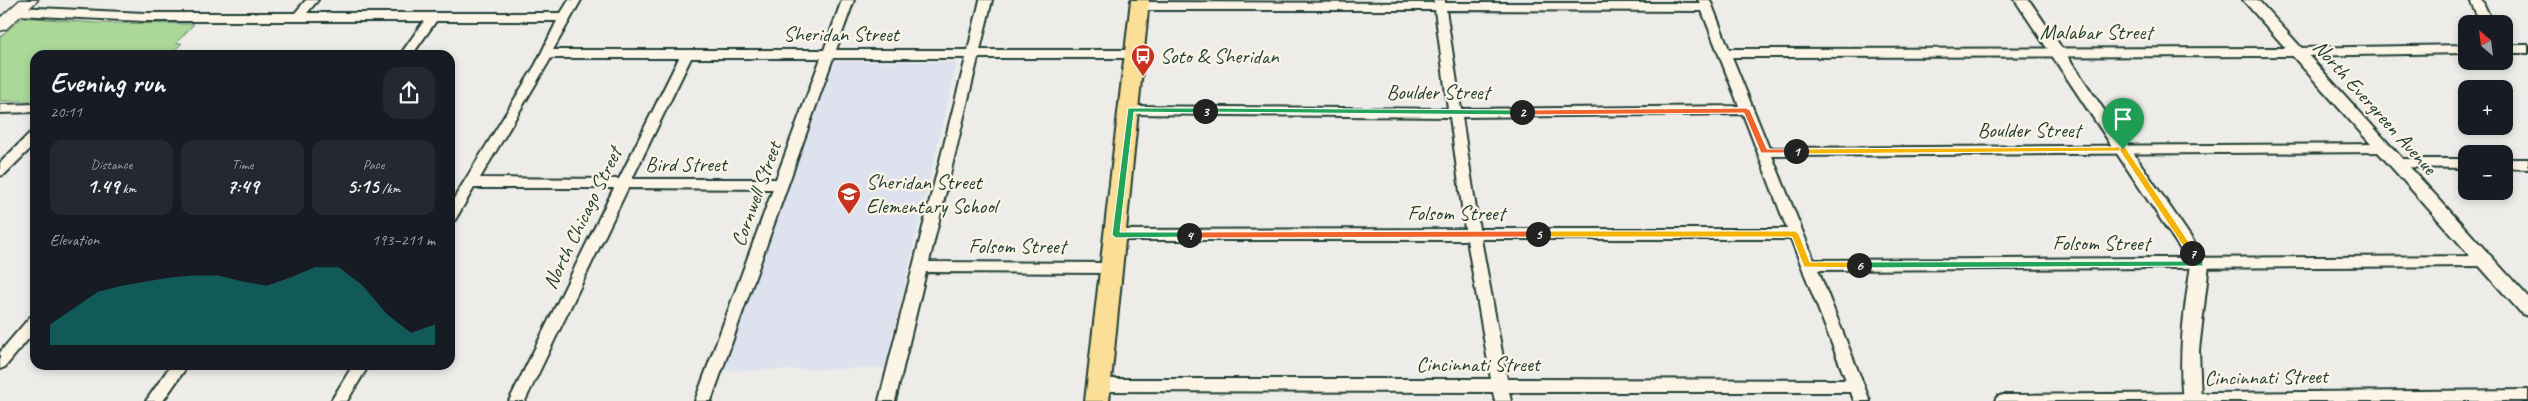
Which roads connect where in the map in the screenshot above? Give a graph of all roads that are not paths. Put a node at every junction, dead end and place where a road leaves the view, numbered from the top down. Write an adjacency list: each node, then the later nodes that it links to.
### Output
1 (30, 0): 12 (main road)
2 (312, 0): 14 (street)
3 (576, 0): 16 (street)
4 (848, 0): 29 (street, Cornwell Street)
5 (986, 0): 27 (street)
6 (2022, 0): 22 (street)
7 (2250, 0): 23 (street, North Evergreen Avenue)
8 (2476, 0): 13 (street)
9 (1140, 3): 10 (street); 28 (main road)
10 (1439, 3): 11 (street); 34 (street)
11 (1705, 3): 24 (street)
12 (17, 11): 14 (street); 17 (main road)
13 (2483, 15)
14 (296, 18): 15 (street)
15 (432, 18): 16 (street); 20 (street)
16 (565, 18): 25 (street)
17 (0, 26)
18 (2458, 49): 23 (street, Malabar Street)
19 (2513, 49): 21 (street)
20 (410, 50)
21 (2528, 50)
22 (2058, 52): 23 (street, Malabar Street); 24 (street, Malabar Street); 37 (street)
23 (2296, 52): 36 (street, North Evergreen Avenue)
24 (1725, 53): 33 (street)
25 (547, 54): 26 (street, Sheridan Street); 44 (street)
26 (686, 54): 29 (street, Sheridan Street); 45 (street, North Chicago Street)
27 (974, 54): 28 (street, Sheridan Street); 29 (street, Sheridan Street); 54 (street)
28 (1135, 54): 32 (main road)
29 (827, 55): 46 (street, Cornwell Street)
30 (30, 108): 31 (street)
31 (0, 109)
32 (1130, 110): 34 (street, Boulder Street); 50 (main road)
33 (1746, 110): 34 (street, Boulder Street); 38 (street)
34 (1455, 113): 48 (street)
35 (30, 141): 43 (street)
36 (2385, 148): 37 (street, Boulder Street); 39 (street, North Evergreen Avenue)
37 (2123, 149): 38 (street, Boulder Street); 52 (street)
38 (1764, 152): 49 (street)
39 (2400, 164): 40 (street); 51 (street, North Evergreen Avenue)
40 (2458, 164)
41 (2513, 164): 42 (street)
42 (2528, 164)
43 (0, 171)
44 (470, 183): 45 (street, Bird Street); 47 (street)
45 (623, 183): 46 (street, Bird Street); 68 (street, North Chicago Street)
46 (781, 184): 69 (street, Cornwell Street)
47 (455, 208)
48 (1473, 234): 49 (street, Folsom Street); 50 (street, Folsom Street); 63 (street)
49 (1795, 234): 53 (street)
50 (1116, 235): 55 (main road)
51 (2485, 261): 52 (street, Folsom Street); 56 (street, North Evergreen Avenue)
52 (2200, 264): 53 (street, Folsom Street); 65 (street)
53 (1807, 265): 61 (street)
54 (922, 267): 55 (street, Folsom Street); 70 (street)
55 (1113, 268): 62 (main road)
56 (2526, 306)
57 (30, 327): 58 (street)
58 (0, 363)
59 (176, 370): 66 (street)
60 (358, 370): 67 (street)
61 (1856, 386): 63 (street, Cincinnati Street); 71 (street)
62 (1098, 393): 63 (street, Cincinnati Street)
63 (1501, 393)
64 (2528, 396): 65 (street, Cincinnati Street)
65 (2192, 400): 72 (street, Cincinnati Street)
66 (154, 401)
67 (339, 401)
68 (517, 401)
69 (703, 401)
70 (888, 401)
71 (1862, 401)
72 (2004, 401)

